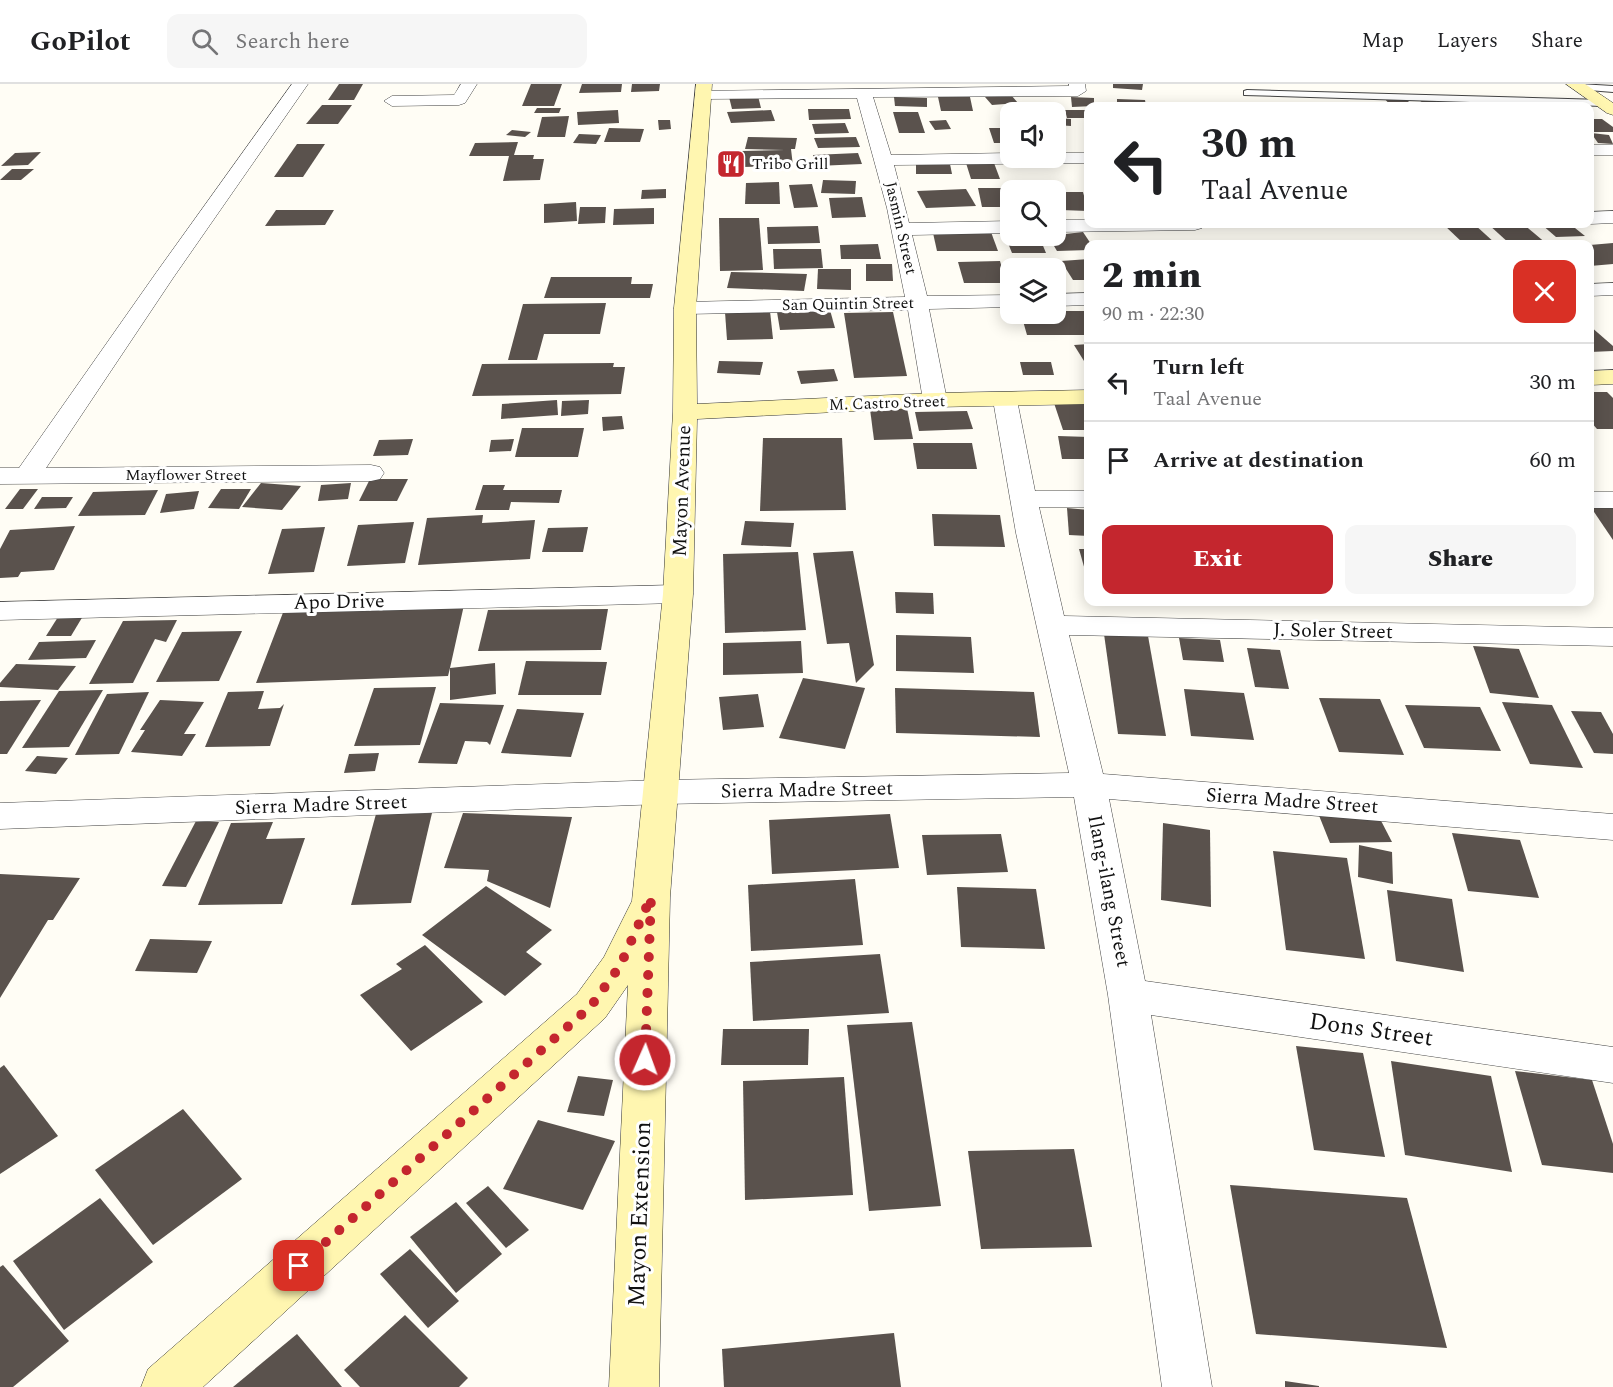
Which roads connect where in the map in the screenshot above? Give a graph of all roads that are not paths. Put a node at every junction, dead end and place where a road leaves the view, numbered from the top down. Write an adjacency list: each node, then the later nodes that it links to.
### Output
1 (300, 84): 35 (street)
2 (469, 84): 9 (street)
3 (1077, 84): 7 (street)
4 (1576, 86): 8 (street)
5 (703, 89): 7 (street); 26 (street, Mayon Avenue)
6 (1247, 93): 8 (lane)
7 (864, 94): 13 (street, Jasmin Street)
8 (1610, 100)
9 (392, 101)
10 (1594, 150): 11 (street)
11 (1613, 150)
12 (1084, 158): 13 (street)
13 (885, 160): 19 (street, Jasmin Street)
14 (1613, 217): 15 (street)
15 (1594, 218)
16 (1066, 226): 17 (street)
17 (1084, 226)
18 (1000, 227): 19 (street)
19 (901, 229): 25 (street, Jasmin Street)
20 (1613, 289): 21 (street)
21 (1594, 290)
22 (1084, 299): 23 (street)
23 (1066, 300)
24 (1000, 301): 25 (street, San Quintin Street)
25 (919, 303): 26 (street, San Quintin Street); 30 (street, Jasmin Street)
26 (685, 308): 32 (street, Mayon Avenue)
27 (1613, 377): 28 (street)
28 (1594, 378)
29 (1084, 397): 31 (street, M. Castro Street)
30 (935, 400): 31 (street, M. Castro Street); 32 (street, M. Castro Street)
31 (1005, 400): 36 (street, Ilang-ilang Street)
32 (685, 412): 40 (street, Mayon Avenue)
33 (371, 473): 35 (street, Mayflower Street)
34 (0, 476): 35 (street, Mayflower Street)
35 (27, 476)
36 (1026, 499): 37 (street); 42 (street, Ilang-ilang Street)
37 (1084, 499)
38 (1594, 500): 39 (street)
39 (1613, 500)
40 (678, 594): 41 (street, Apo Drive); 45 (street, Mayon Avenue)
41 (0, 611)
42 (1053, 625): 43 (street, J. Soler Street); 44 (street, Ilang-ilang Street)
43 (1613, 637)
44 (1089, 785): 45 (street, Sierra Madre Street); 47 (street, Sierra Madre Street); 49 (street, Ilang-ilang Street)
45 (661, 792): 46 (street, Sierra Madre Street); 48 (street, Mayon Avenue)
46 (0, 816)
47 (1613, 826)
48 (651, 897): 51 (street); 52 (street, Mayon Extension)
49 (1128, 995): 50 (street, Dons Street); 53 (street, Ilang-ilang Street)
50 (1613, 1065)
51 (166, 1387)
52 (634, 1387)
53 (1187, 1387)

